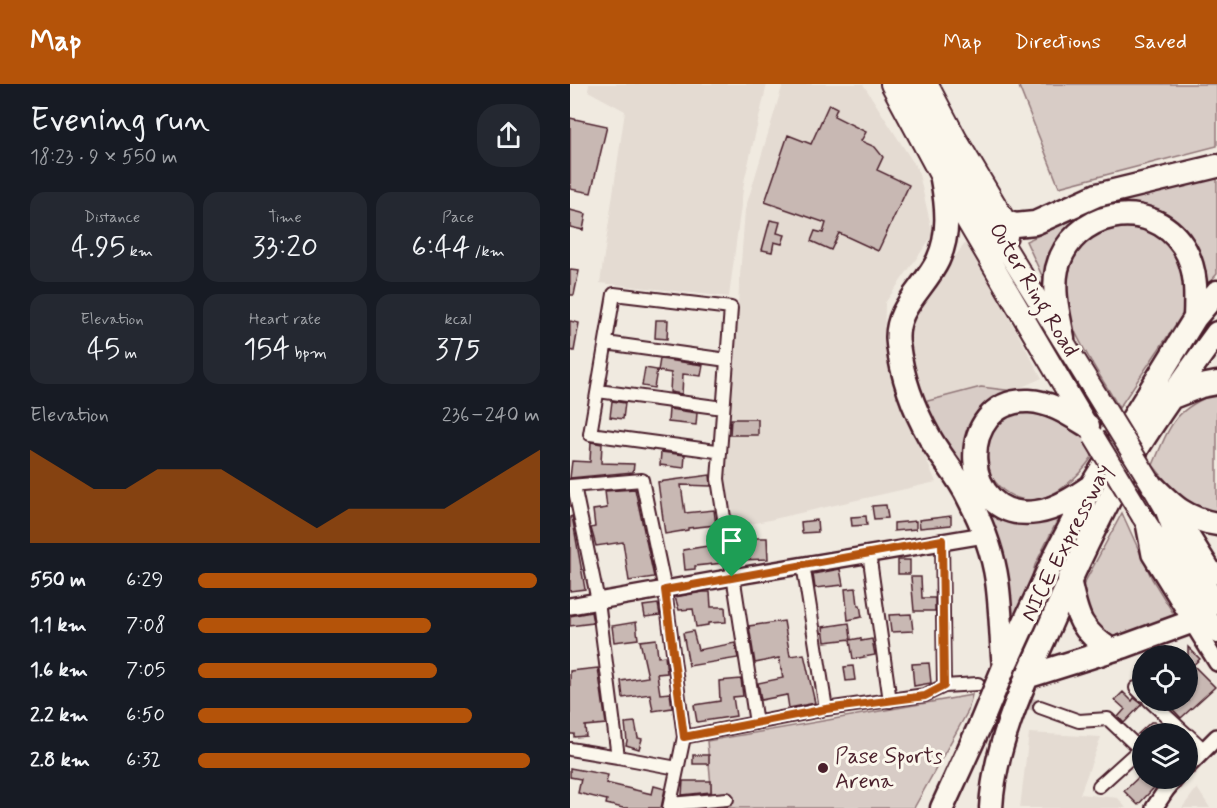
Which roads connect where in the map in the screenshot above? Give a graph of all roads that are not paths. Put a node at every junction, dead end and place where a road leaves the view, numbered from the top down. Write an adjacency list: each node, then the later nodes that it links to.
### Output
1 (891, 84): 4 (highway, Outer Ring Road)
2 (920, 86): 5 (highway); 6 (highway, Outer Ring Road)
3 (1217, 166): 5 (highway)
4 (942, 179): 17 (highway, Outer Ring Road); 22 (highway)
5 (1006, 222): 6 (highway)
6 (1008, 252): 10 (highway, Outer Ring Road)
7 (1217, 292): 8 (highway, NICE Expressway)
8 (1195, 318): 10 (highway); 21 (highway, NICE Expressway)
9 (1217, 333): 15 (highway, NICE Expressway)
10 (1063, 338): 19 (highway, Outer Ring Road, bridge)
11 (606, 343): 12 (street); 12 (street); 14 (street)
12 (727, 360): 16 (street)
13 (1217, 383): 15 (highway)
14 (598, 391): 16 (street); 18 (street)
15 (1170, 398): 33 (highway, NICE Expressway)
16 (723, 408): 32 (street)
17 (1091, 432): 22 (highway); 24 (highway, Outer Ring Road, bridge)
18 (716, 451)
19 (1152, 485): 23 (highway, Outer Ring Road); 25 (highway)
20 (572, 486): 34 (street); 35 (street)
21 (1091, 486): 22 (highway); 42 (highway, NICE Expressway)
22 (976, 494): 26 (highway)
23 (1165, 508): 30 (highway, Outer Ring Road); 31 (street)
24 (1142, 516): 30 (highway, Outer Ring Road); 38 (street)
25 (1217, 524)
26 (984, 535): 27 (street); 42 (highway)
27 (942, 540): 28 (street); 45 (street)
28 (869, 553): 29 (street); 46 (street)
29 (803, 564): 32 (street); 48 (street)
30 (1190, 576): 36 (highway); 39 (highway)
31 (1217, 576)
32 (732, 577): 34 (street); 50 (street)
33 (1069, 579): 40 (highway); 43 (highway, NICE Expressway)
34 (665, 590): 35 (street); 52 (street)
35 (598, 601): 37 (street); 59 (street)
36 (1217, 604)
37 (570, 606)
38 (1191, 622): 40 (highway); 41 (street)
39 (1217, 633)
40 (1111, 650): 43 (highway)
41 (1217, 663)
42 (1004, 667): 66 (highway, NICE Expressway, bridge)
43 (1026, 677): 67 (highway, NICE Expressway)
44 (978, 684): 45 (street)
45 (944, 686): 46 (street)
46 (890, 701): 48 (street)
47 (1040, 707): 54 (street)
48 (826, 709): 50 (street)
49 (1161, 711): 51 (street)
50 (756, 723): 52 (street)
51 (1175, 723)
52 (684, 737): 61 (street)
53 (1217, 737): 57 (street)
54 (1132, 741)
55 (1198, 744): 57 (street)
56 (570, 749): 59 (street)
57 (1204, 750): 58 (street)
58 (1198, 756)
59 (618, 757): 61 (street)
60 (1132, 758): 62 (street)
61 (677, 768): 65 (street)
62 (1099, 786)
63 (1167, 789): 68 (street)
64 (727, 799): 65 (street)
65 (670, 806)
66 (942, 808)
67 (991, 808)
68 (1154, 808)

